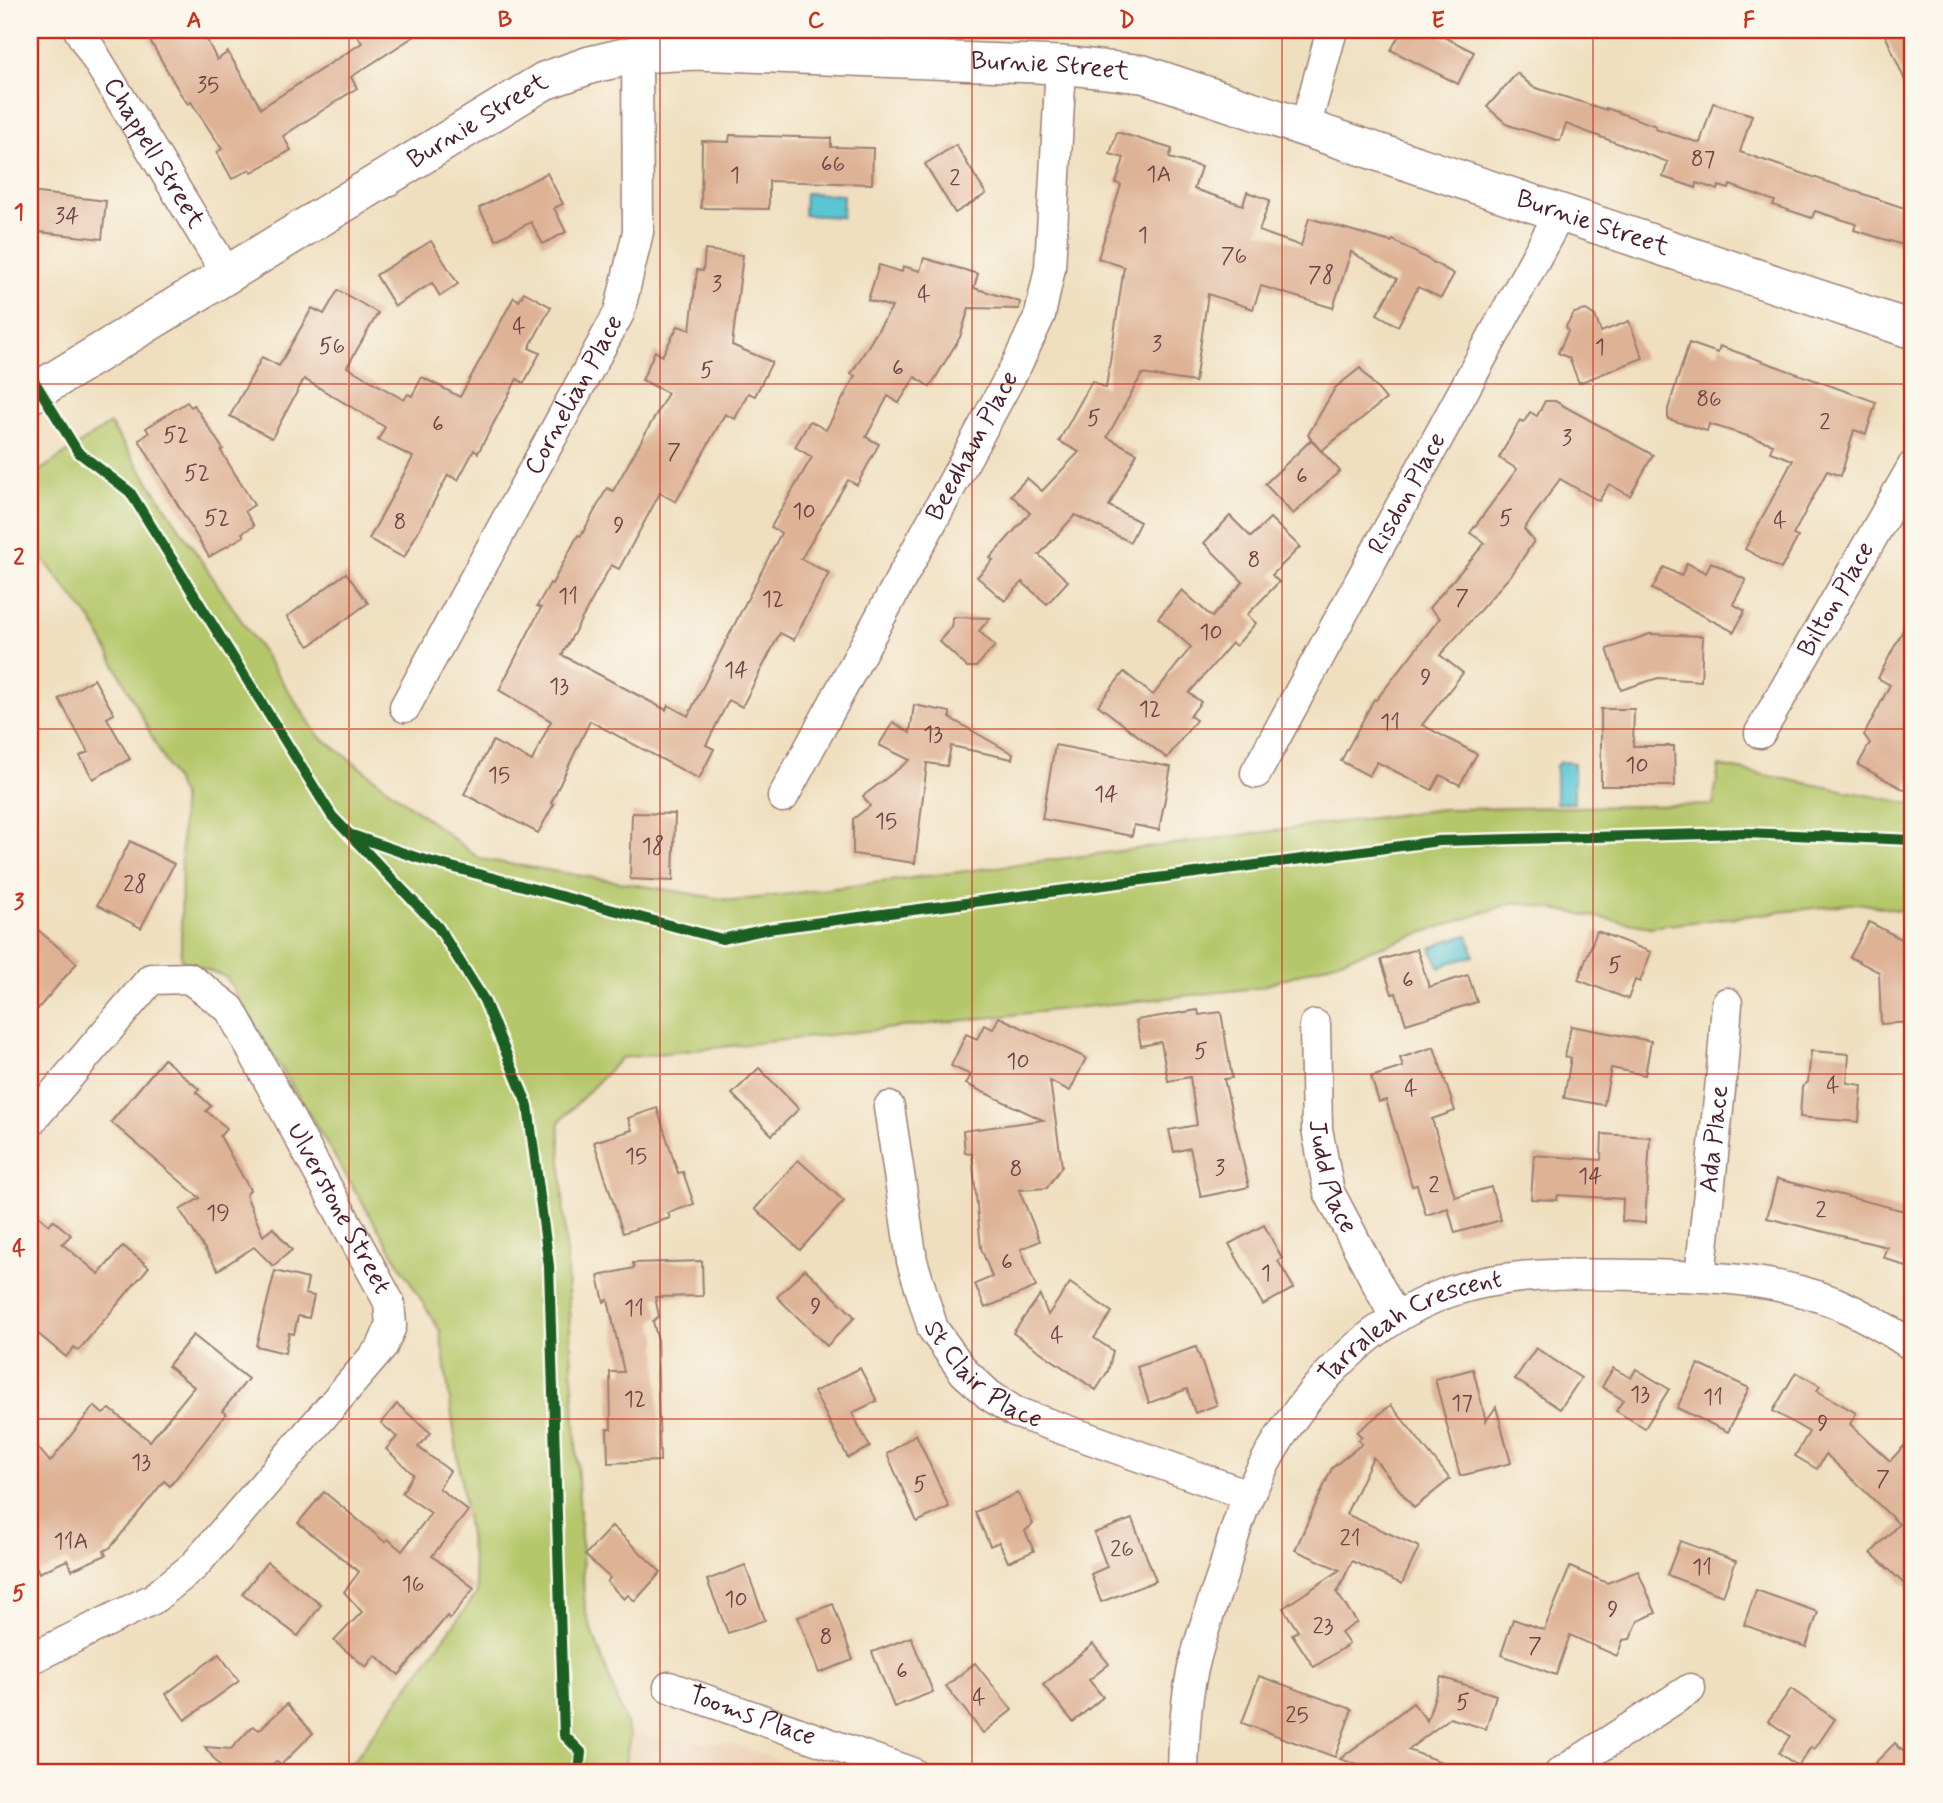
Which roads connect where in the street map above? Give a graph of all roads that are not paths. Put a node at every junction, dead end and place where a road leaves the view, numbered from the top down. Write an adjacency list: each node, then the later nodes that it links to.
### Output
1 (79, 30): 8 (street, Chappell Street)
2 (1332, 30): 6 (street)
3 (856, 43): 4 (street, Burnie Street); 5 (street, Burnie Street)
4 (637, 54): 8 (street, Burnie Street); 12 (street, Cornelian Place)
5 (1061, 65): 6 (street, Burnie Street); 15 (street, Beedham Place)
6 (1306, 128): 7 (street, Burnie Street)
7 (1560, 212): 9 (street, Burnie Street); 14 (street, Risdon Place)
8 (228, 274): 10 (street, Burnie Street)
9 (1913, 330)
10 (30, 395)
11 (1913, 466): 13 (street, Bilton Place)
12 (405, 707)
13 (1760, 733)
14 (1256, 773)
15 (783, 797)
16 (1727, 1003): 20 (street, Ada Place)
17 (1315, 1025): 21 (street, Judd Place)
18 (889, 1107): 23 (street, St Clair Place)
19 (30, 1122): 24 (street, Ulverstone Street)
20 (1700, 1276): 21 (street, Tarraleah Crescent); 22 (street, Tarraleah Crescent)
21 (1395, 1317): 23 (street, Tarraleah Crescent)
22 (1913, 1346)
23 (1248, 1495): 28 (street, Tarraleah Crescent)
24 (30, 1659)
25 (669, 1687): 27 (street, Tooms Place)
26 (1690, 1689): 29 (street)
27 (912, 1773)
28 (1183, 1773)
29 (1560, 1773)

